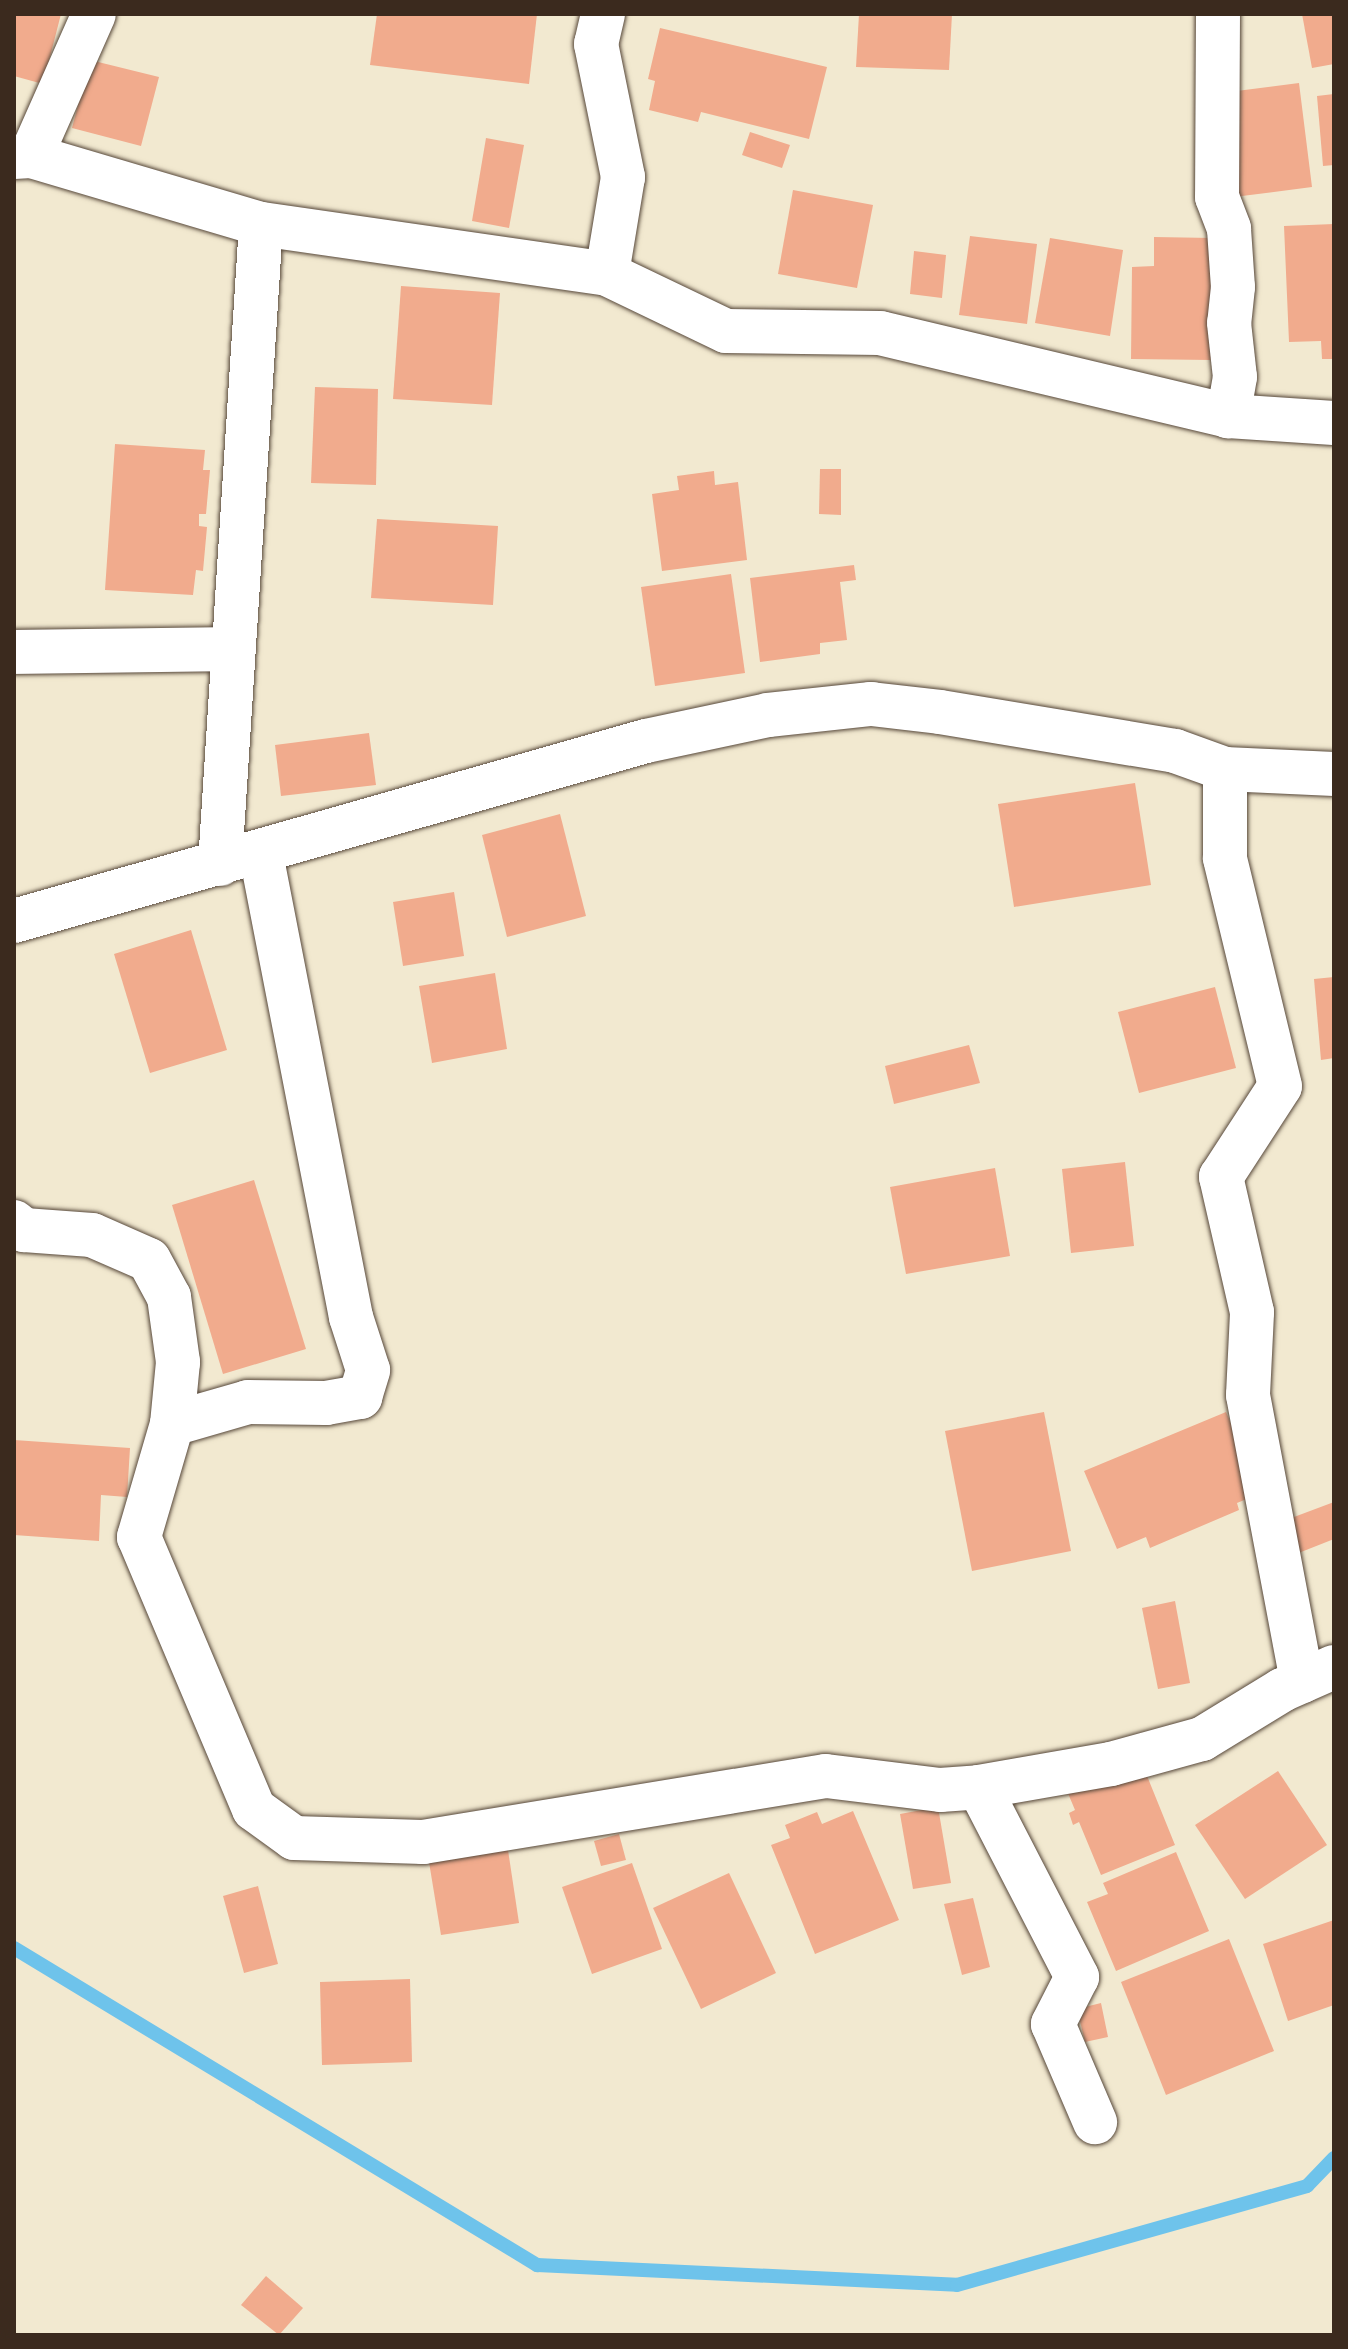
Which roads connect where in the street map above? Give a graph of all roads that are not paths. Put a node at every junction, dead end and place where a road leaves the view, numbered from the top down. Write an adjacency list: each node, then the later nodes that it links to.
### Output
1 (94, 14): 4 (street)
2 (603, 14): 6 (street)
3 (1218, 14): 7 (street)
4 (23, 157): 5 (street)
5 (261, 224): 6 (street); 9 (street)
6 (607, 274): 7 (street)
7 (1228, 416): 8 (street)
8 (1334, 423)
9 (233, 649): 10 (street); 13 (street)
10 (14, 652)
11 (1225, 769): 12 (street); 13 (street); 17 (street)
12 (1334, 774)
13 (240, 858): 14 (street); 16 (street)
14 (14, 921)
15 (14, 1222): 16 (street)
16 (172, 1424): 18 (street)
17 (1318, 1674): 18 (street)
18 (979, 1787): 19 (street)
19 (1095, 2122)

